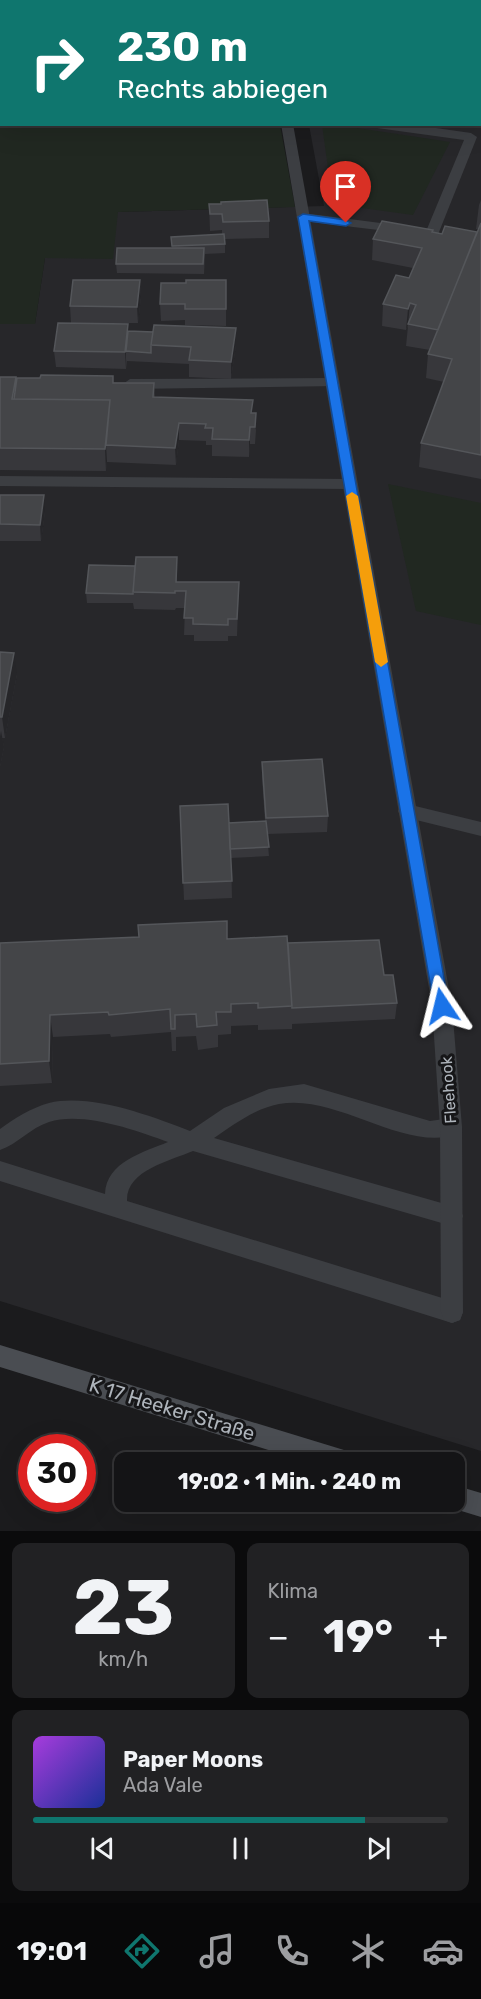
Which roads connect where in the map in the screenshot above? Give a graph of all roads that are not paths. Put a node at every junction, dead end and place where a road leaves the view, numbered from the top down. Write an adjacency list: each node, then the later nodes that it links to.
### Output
1 (287, 126): 3 (street, Fleehook)
2 (391, 126): 3 (street)
3 (303, 217): 4 (street, Fleehook)
4 (332, 383): 5 (street); 7 (street, Fleehook)
5 (119, 384)
6 (0, 481): 7 (street)
7 (350, 484): 8 (street, Fleehook)
8 (407, 812): 9 (street); 10 (street, Fleehook)
9 (481, 829)
10 (451, 1127): 12 (street); 15 (street, Fleehook)
11 (0, 1141): 12 (street)
12 (192, 1141): 14 (street); 15 (street)
13 (0, 1171): 14 (street)
14 (117, 1209): 15 (street, Fleehook)
15 (452, 1216)
16 (0, 1356): 17 (main road, K 17 Heeker Straße)
17 (312, 1452)
18 (465, 1500): 19 (main road)
19 (481, 1505)

